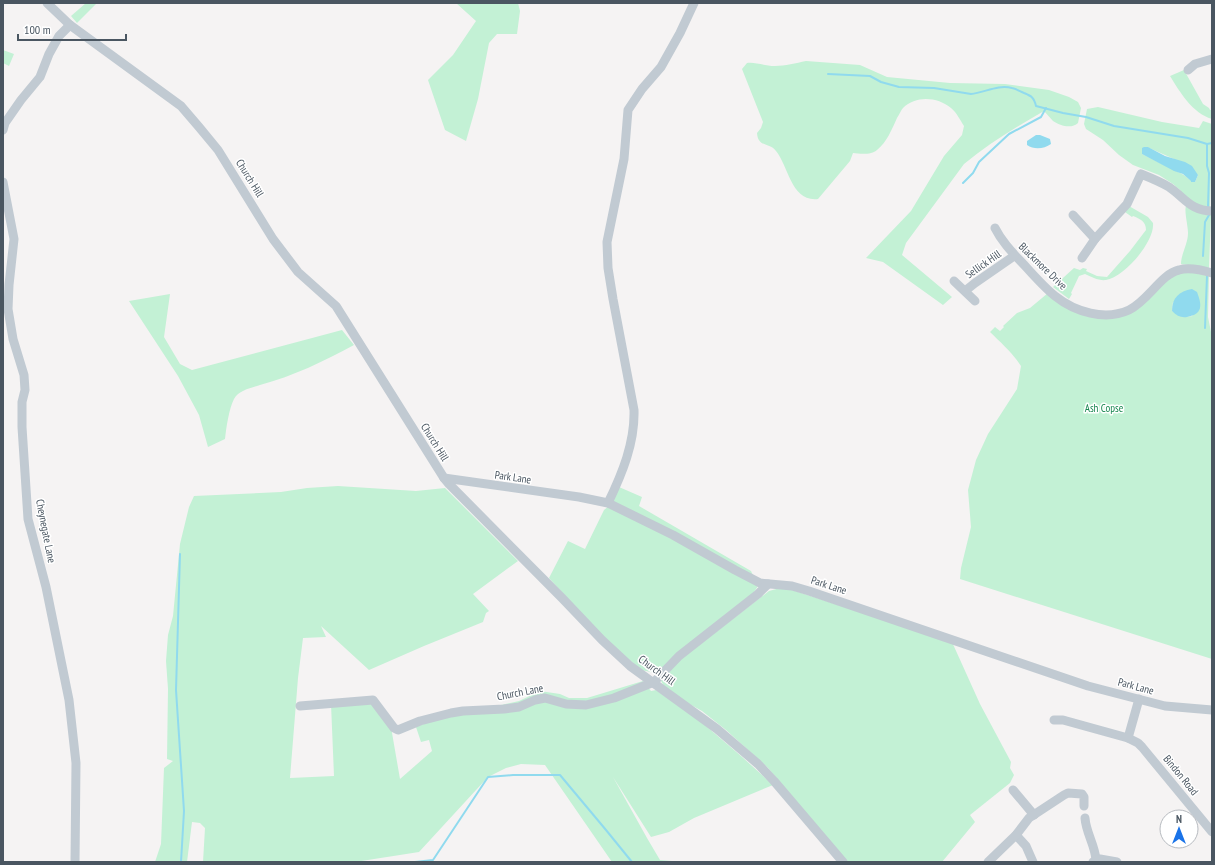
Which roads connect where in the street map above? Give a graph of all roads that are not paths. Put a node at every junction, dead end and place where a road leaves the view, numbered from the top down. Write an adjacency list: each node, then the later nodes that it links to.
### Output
1 (47, 3): 3 (street, Church Hill)
2 (694, 3): 19 (street)
3 (70, 25): 6 (street); 18 (street, Church Hill)
4 (1212, 59): 5 (street)
5 (1188, 70)
6 (3, 130)
7 (3, 182): 34 (street, Cheynegate Lane)
8 (1211, 211): 11 (street)
9 (1073, 215): 11 (street)
10 (995, 228): 12 (street, Blackmore Drive)
11 (1095, 239): 13 (street)
12 (1014, 256): 14 (street, Blackmore Drive); 16 (street, Sellick Hill)
13 (1082, 258)
14 (1212, 273)
15 (954, 281): 16 (street, Sellick Hill)
16 (966, 291): 17 (street, Sellick Hill)
17 (974, 301)
18 (444, 478): 19 (street, Park Lane); 21 (street, Church Hill)
19 (608, 503): 20 (street, Park Lane)
20 (768, 584): 21 (street, Church Lane); 22 (street, Park Lane)
21 (654, 682): 23 (street, Church Lane); 35 (street, Church Hill)
22 (1139, 699): 24 (street, Park Lane); 26 (street)
23 (300, 706)
24 (1212, 710)
25 (1054, 720): 26 (street, Bindon Road)
26 (1128, 738): 31 (street, Bindon Road)
27 (1013, 790): 29 (street)
28 (1084, 806): 29 (street)
29 (1034, 815): 32 (street)
30 (1085, 818): 33 (street)
31 (1212, 832)
32 (1016, 835): 36 (street); 37 (street)
33 (1095, 861): 38 (street)
34 (75, 862)
35 (843, 862)
36 (988, 862)
37 (1033, 862)
38 (1117, 862)

